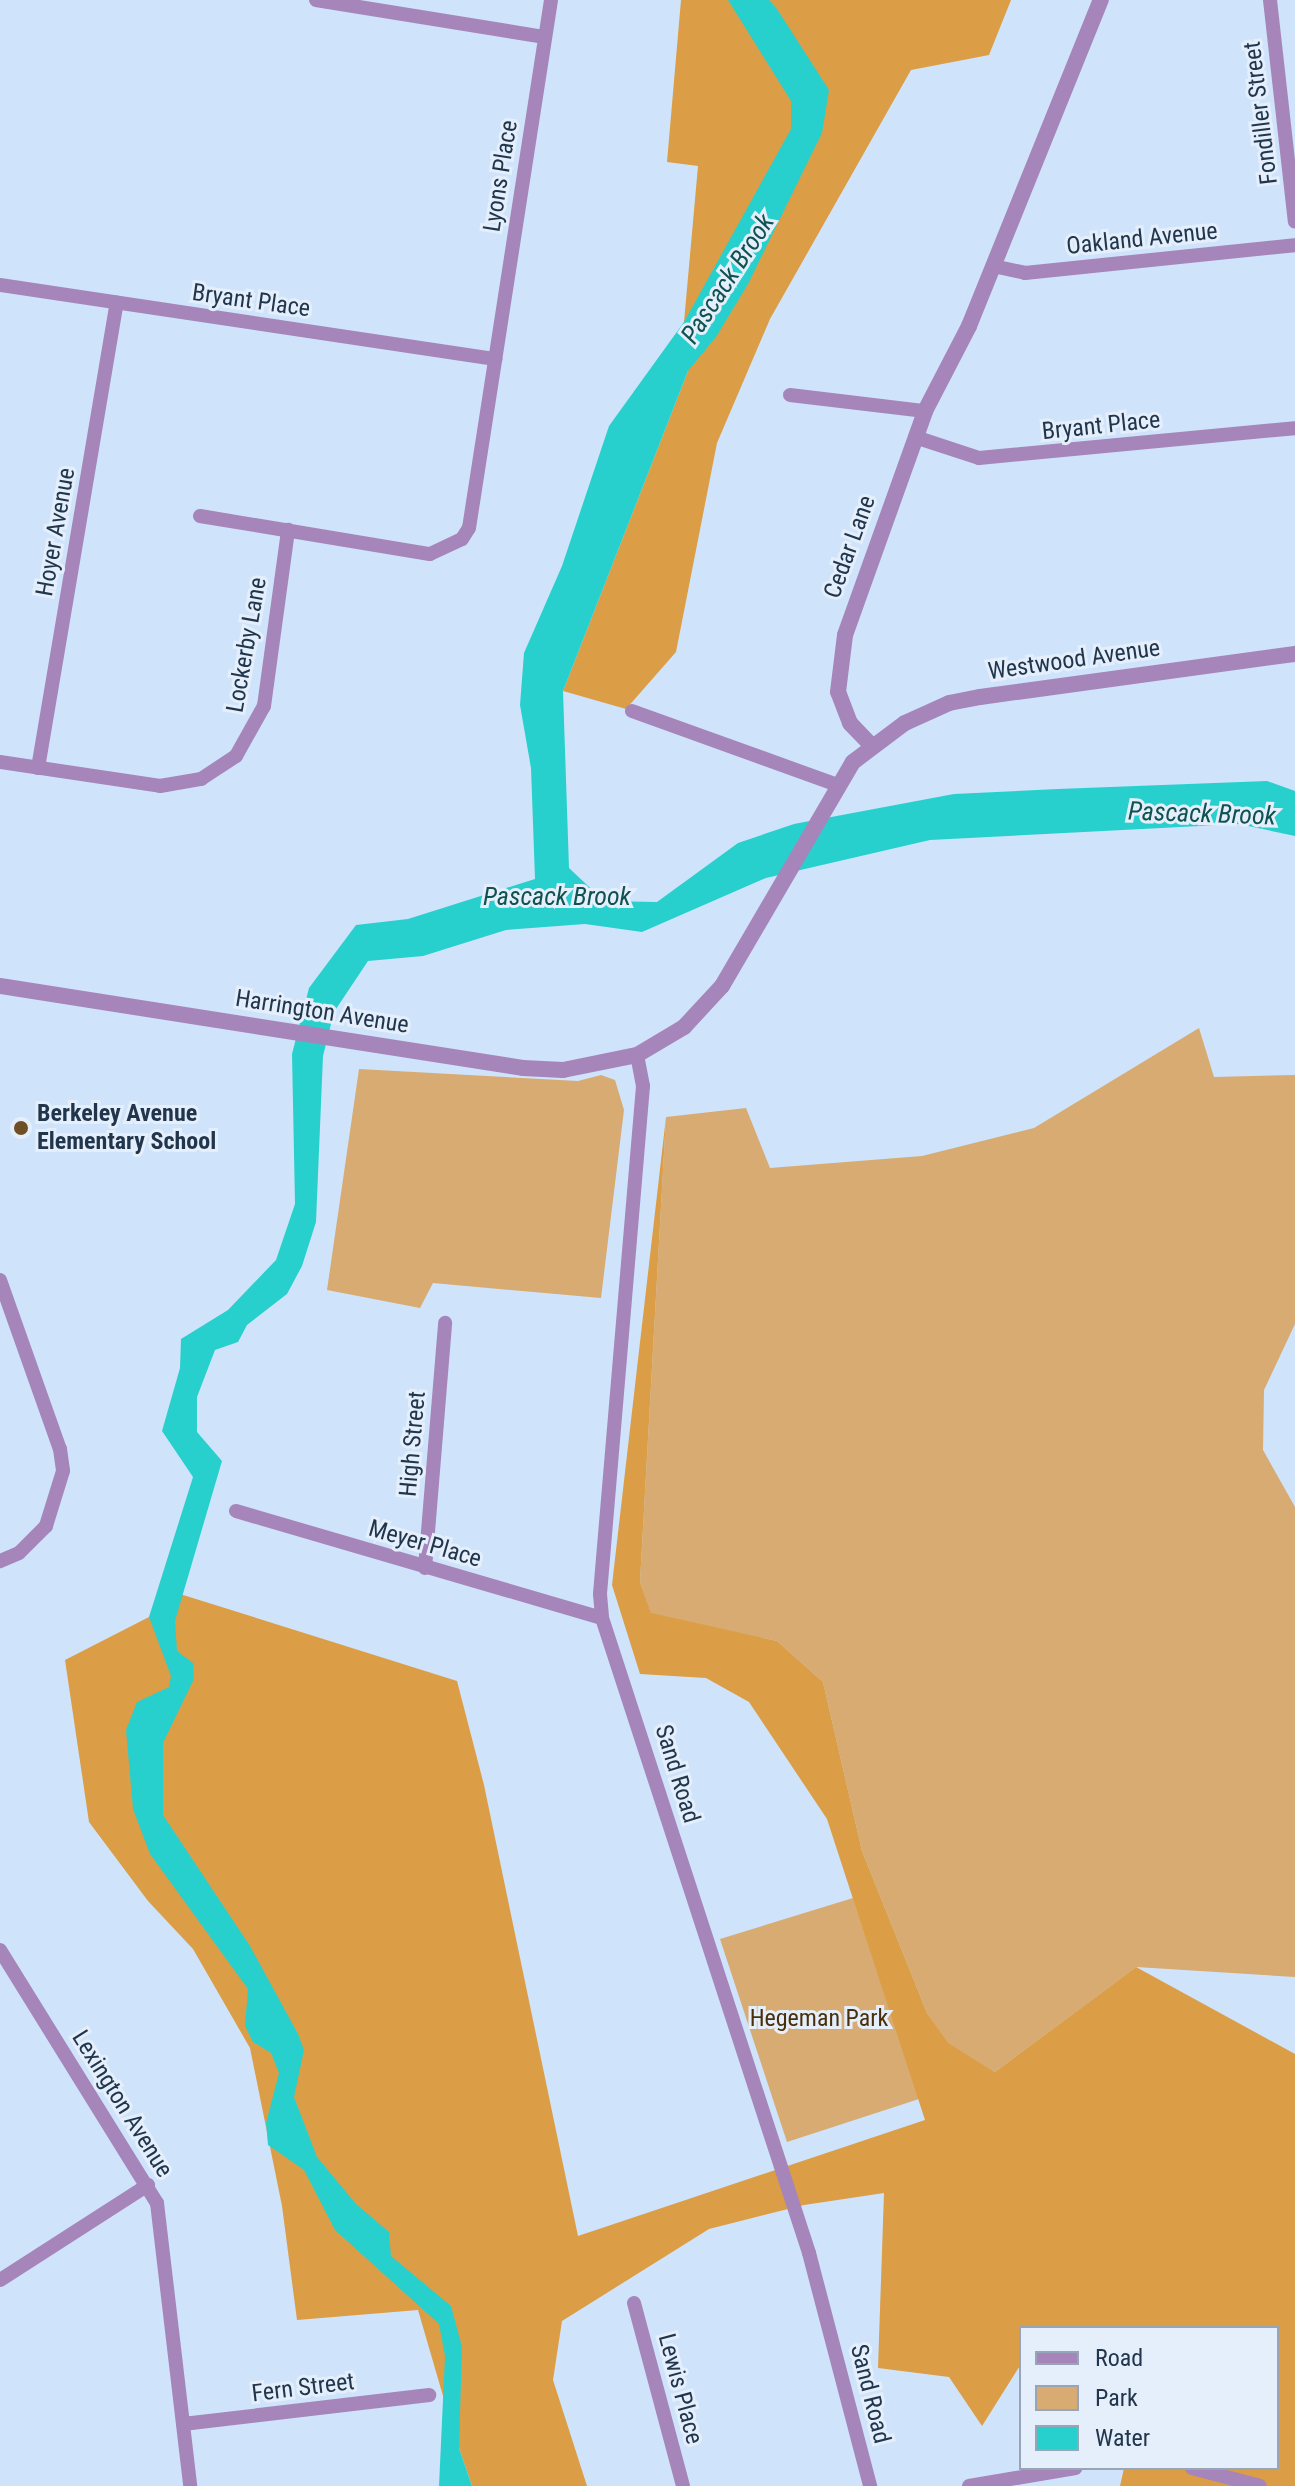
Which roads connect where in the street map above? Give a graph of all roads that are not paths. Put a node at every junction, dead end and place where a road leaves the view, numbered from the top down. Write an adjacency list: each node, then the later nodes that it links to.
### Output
1 (316, 0): 5 (street)
2 (551, 0): 5 (street, Lyons Place)
3 (1101, 0): 8 (street, Cedar Lane)
4 (1270, 0): 6 (street, Fondiller Street)
5 (545, 37): 11 (street, Lyons Place)
6 (1295, 222)
7 (1295, 245): 8 (street, Oakland Avenue)
8 (993, 266): 13 (street, Cedar Lane)
9 (0, 285): 10 (street, Bryant Place)
10 (117, 303): 11 (street, Bryant Place); 22 (street, Hoyer Avenue)
11 (495, 359): 17 (street)
12 (790, 395): 13 (street)
13 (925, 411): 15 (street, Cedar Lane)
14 (1295, 428): 15 (street, Bryant Place)
15 (915, 437): 20 (street, Cedar Lane)
16 (200, 516): 17 (street)
17 (288, 530): 22 (street, Lockerby Lane)
18 (1295, 654): 20 (street, Westwood Avenue)
19 (632, 711): 23 (street)
20 (871, 745): 23 (street)
21 (0, 762): 22 (street, Lockerby Lane)
22 (38, 768)
23 (837, 785): 25 (street)
24 (0, 986): 25 (street, Harrington Avenue)
25 (637, 1055): 31 (street, Sand Road)
26 (0, 1280): 29 (street)
27 (445, 1323): 30 (street, High Street)
28 (236, 1511): 30 (street, Meyer Place)
29 (0, 1561)
30 (425, 1568): 31 (street, Meyer Place)
31 (602, 1618): 42 (street, Sand Road)
32 (0, 1950): 33 (street, Lexington Avenue)
33 (148, 2185): 34 (street); 37 (street, Lexington Avenue)
34 (0, 2280)
35 (634, 2303): 41 (street, Lewis Place)
36 (429, 2395): 37 (street, Fern Street)
37 (183, 2424): 40 (street, Lexington Avenue)
38 (1063, 2470): 43 (street)
39 (1200, 2470): 44 (street)
40 (190, 2486)
41 (683, 2486)
42 (870, 2486)
43 (969, 2486)
44 (1260, 2486)

